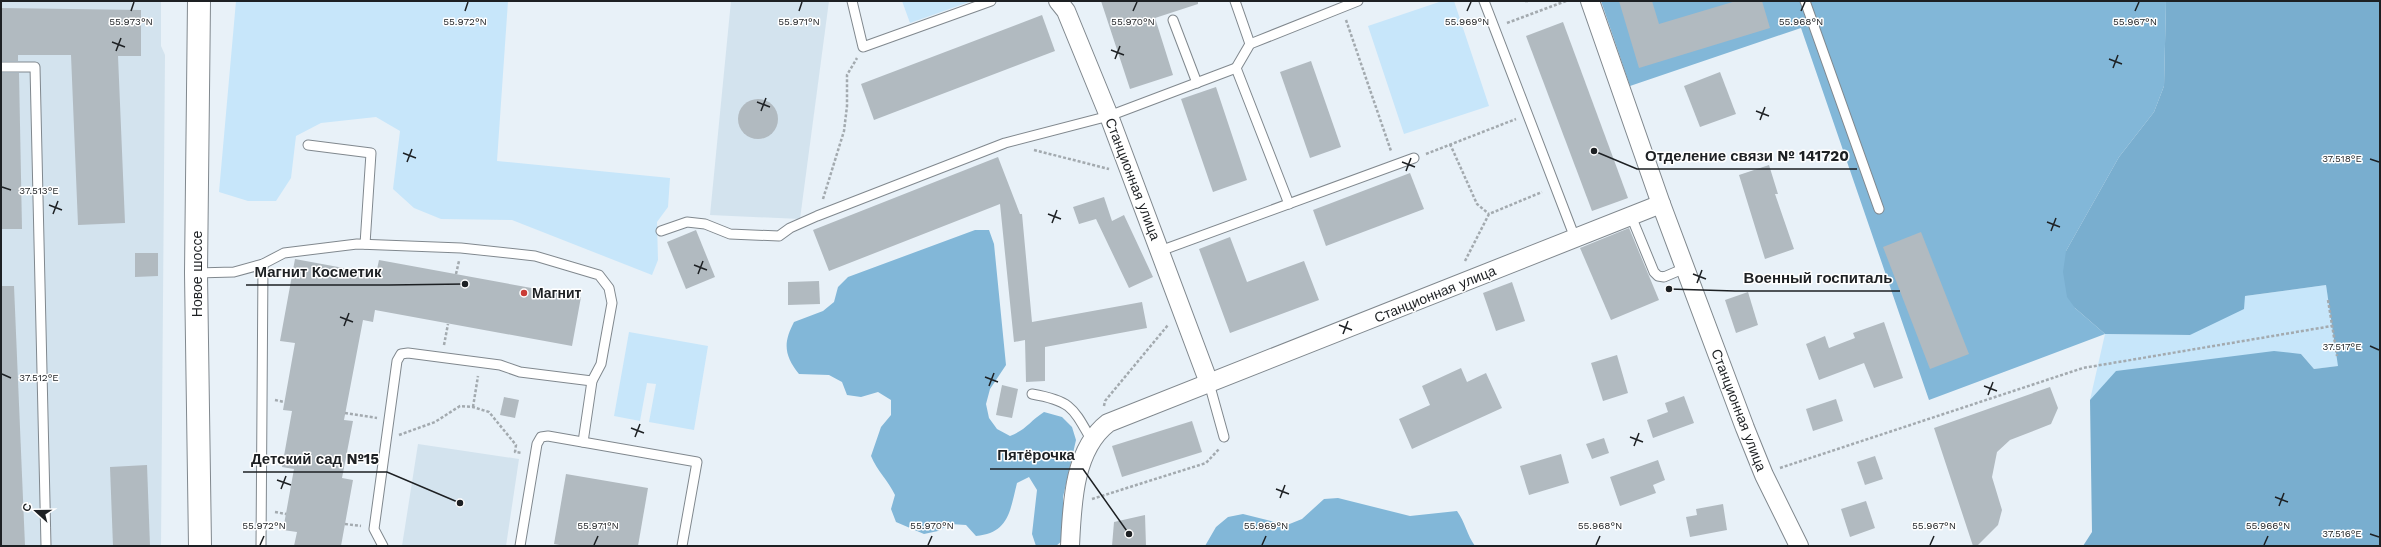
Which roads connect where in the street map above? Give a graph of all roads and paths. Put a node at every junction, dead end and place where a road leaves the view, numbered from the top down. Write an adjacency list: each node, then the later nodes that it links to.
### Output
1 (199, 1): 42 (street, Новое шоссе)
2 (852, 1): 17 (lane)
3 (991, 1): 17 (lane)
4 (1058, 1): 22 (street, Станционная улица)
5 (1235, 1): 16 (lane)
6 (1358, 1): 13 (lane)
7 (1484, 1): 15 (lane)
8 (1525, 1): 9 (path)
9 (1530, 1)
10 (1566, 1): 15 (path)
11 (1590, 1): 31 (street, Станционная улица)
12 (1805, 1): 32 (lane)
13 (1342, 8): 16 (lane); 27 (path)
14 (1173, 20): 20 (lane)
15 (1495, 27): 21 (lane)
16 (1250, 44): 19 (lane)
17 (863, 47): 34 (path)
18 (1, 68): 65 (lane)
19 (1236, 68): 20 (lane); 30 (lane)
20 (1197, 83): 22 (lane)
21 (1526, 115): 25 (path); 29 (lane)
22 (1109, 116): 23 (lane); 28 (street, Станционная улица)
23 (1005, 143): 28 (path); 34 (lane)
24 (308, 144): 38 (lane)
25 (1450, 144): 26 (path); 33 (path)
26 (1414, 158): 27 (lane)
27 (1396, 165): 30 (lane)
28 (1130, 174): 39 (street, Станционная улица)
29 (1554, 188): 33 (path); 37 (lane)
30 (1289, 204): 39 (lane)
31 (1661, 204): 35 (street, Станционная улица); 41 (street, Станционная улица)
32 (1879, 209)
33 (1489, 214): 43 (path)
34 (817, 216): 36 (lane)
35 (1631, 216): 37 (street, Станционная улица); 41 (lane)
36 (661, 231)
37 (1574, 238): 43 (street, Станционная улица)
38 (365, 244): 40 (lane); 51 (lane)
39 (1160, 251): 45 (street, Станционная улица)
40 (263, 264): 42 (lane); 67 (lane)
41 (1685, 268): 63 (street, Станционная улица)
42 (196, 273): 66 (street, Новое шоссе)
43 (1452, 287): 52 (street, Станционная улица)
44 (2328, 300): 47 (path)
45 (1181, 309): 52 (street, Станционная улица); 56 (path)
46 (448, 324): 49 (path)
47 (2332, 326): 48 (path); 63 (path)
48 (2337, 356)
49 (442, 357): 50 (lane); 57 (lane)
50 (480, 362): 51 (lane); 54 (path)
51 (592, 381): 61 (lane)
52 (1209, 383): 56 (street, Станционная улица); 59 (lane)
53 (1032, 394): 60 (lane)
54 (473, 407): 58 (path); 62 (path)
55 (345, 413): 57 (path)
56 (1106, 415): 60 (street)
57 (389, 421): 58 (lane)
58 (387, 436): 68 (lane)
59 (1224, 437): 64 (path)
60 (1092, 441): 71 (street)
61 (583, 442): 62 (lane); 70 (lane)
62 (535, 455): 69 (lane)
63 (1764, 475): 72 (street, Станционная улица)
64 (1090, 500)
65 (46, 546)
66 (200, 546)
67 (261, 546)
68 (383, 546)
69 (520, 546)
70 (682, 546)
71 (1070, 546)
72 (1799, 546)

